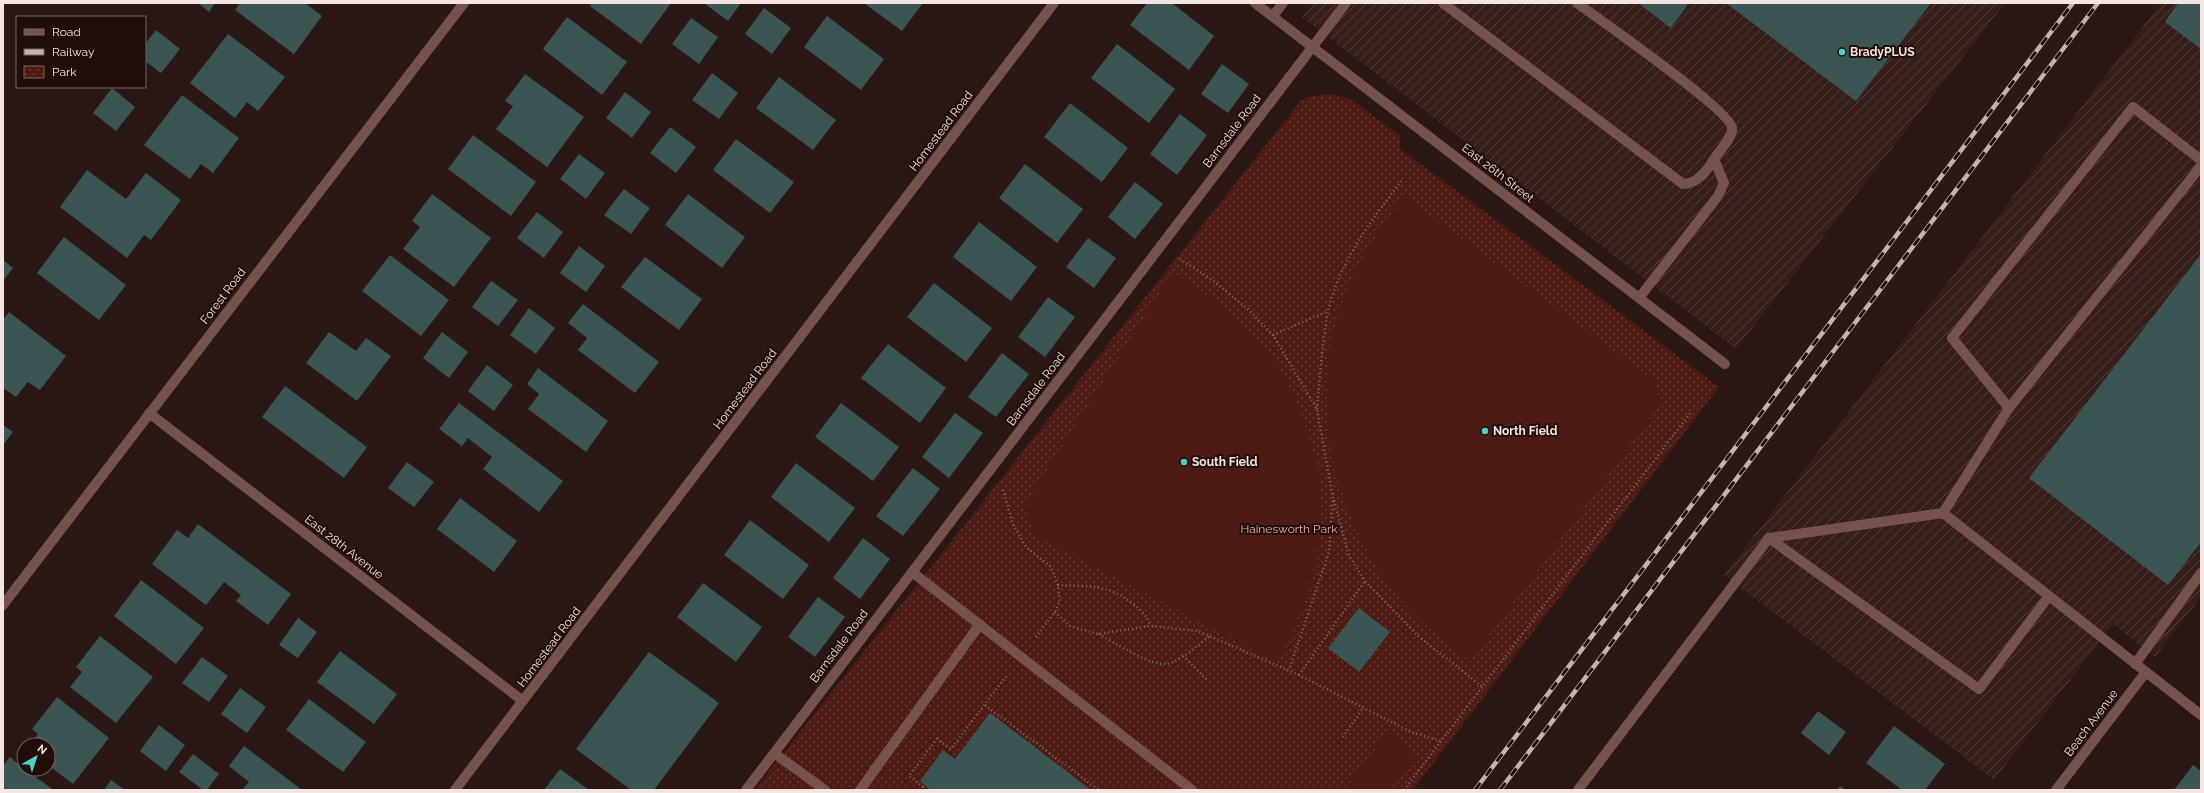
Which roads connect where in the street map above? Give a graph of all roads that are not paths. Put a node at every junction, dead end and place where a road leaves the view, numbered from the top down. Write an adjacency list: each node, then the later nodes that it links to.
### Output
1 (464, 3): 16 (street, Forest Road)
2 (1054, 3): 26 (street, Homestead Road)
3 (1255, 3): 8 (street, East 26th Street)
4 (1283, 3): 8 (street)
5 (1346, 3): 9 (street, Barnsdale Road)
6 (1443, 3): 10 (street)
7 (1577, 3): 10 (street)
8 (1273, 16): 9 (street, East 26th Street)
9 (1313, 47): 13 (street, East 26th Street); 19 (street, Barnsdale Road)
10 (1714, 159): 13 (street)
11 (2201, 160): 15 (street)
12 (2201, 166): 15 (street)
13 (1639, 298): 14 (street, East 26th Street)
14 (1725, 364)
15 (2009, 408): 17 (street)
16 (149, 413): 22 (street, Forest Road); 26 (street, East 28th Avenue)
17 (1942, 513): 18 (street); 21 (street)
18 (1769, 538): 21 (street); 34 (street)
19 (912, 572): 23 (street); 28 (street, Barnsdale Road)
20 (2201, 574): 24 (street)
21 (2049, 596): 24 (street)
22 (3, 605)
23 (980, 624): 32 (street); 33 (street)
24 (2135, 664): 25 (street)
25 (2146, 672): 27 (street); 35 (street, Beach Avenue)
26 (523, 701): 29 (street, Homestead Road)
27 (2201, 715)
28 (774, 753): 30 (street, Barnsdale Road); 31 (street)
29 (455, 790)
30 (746, 790)
31 (825, 790)
32 (860, 790)
33 (1192, 790)
34 (1578, 790)
35 (2056, 790)

